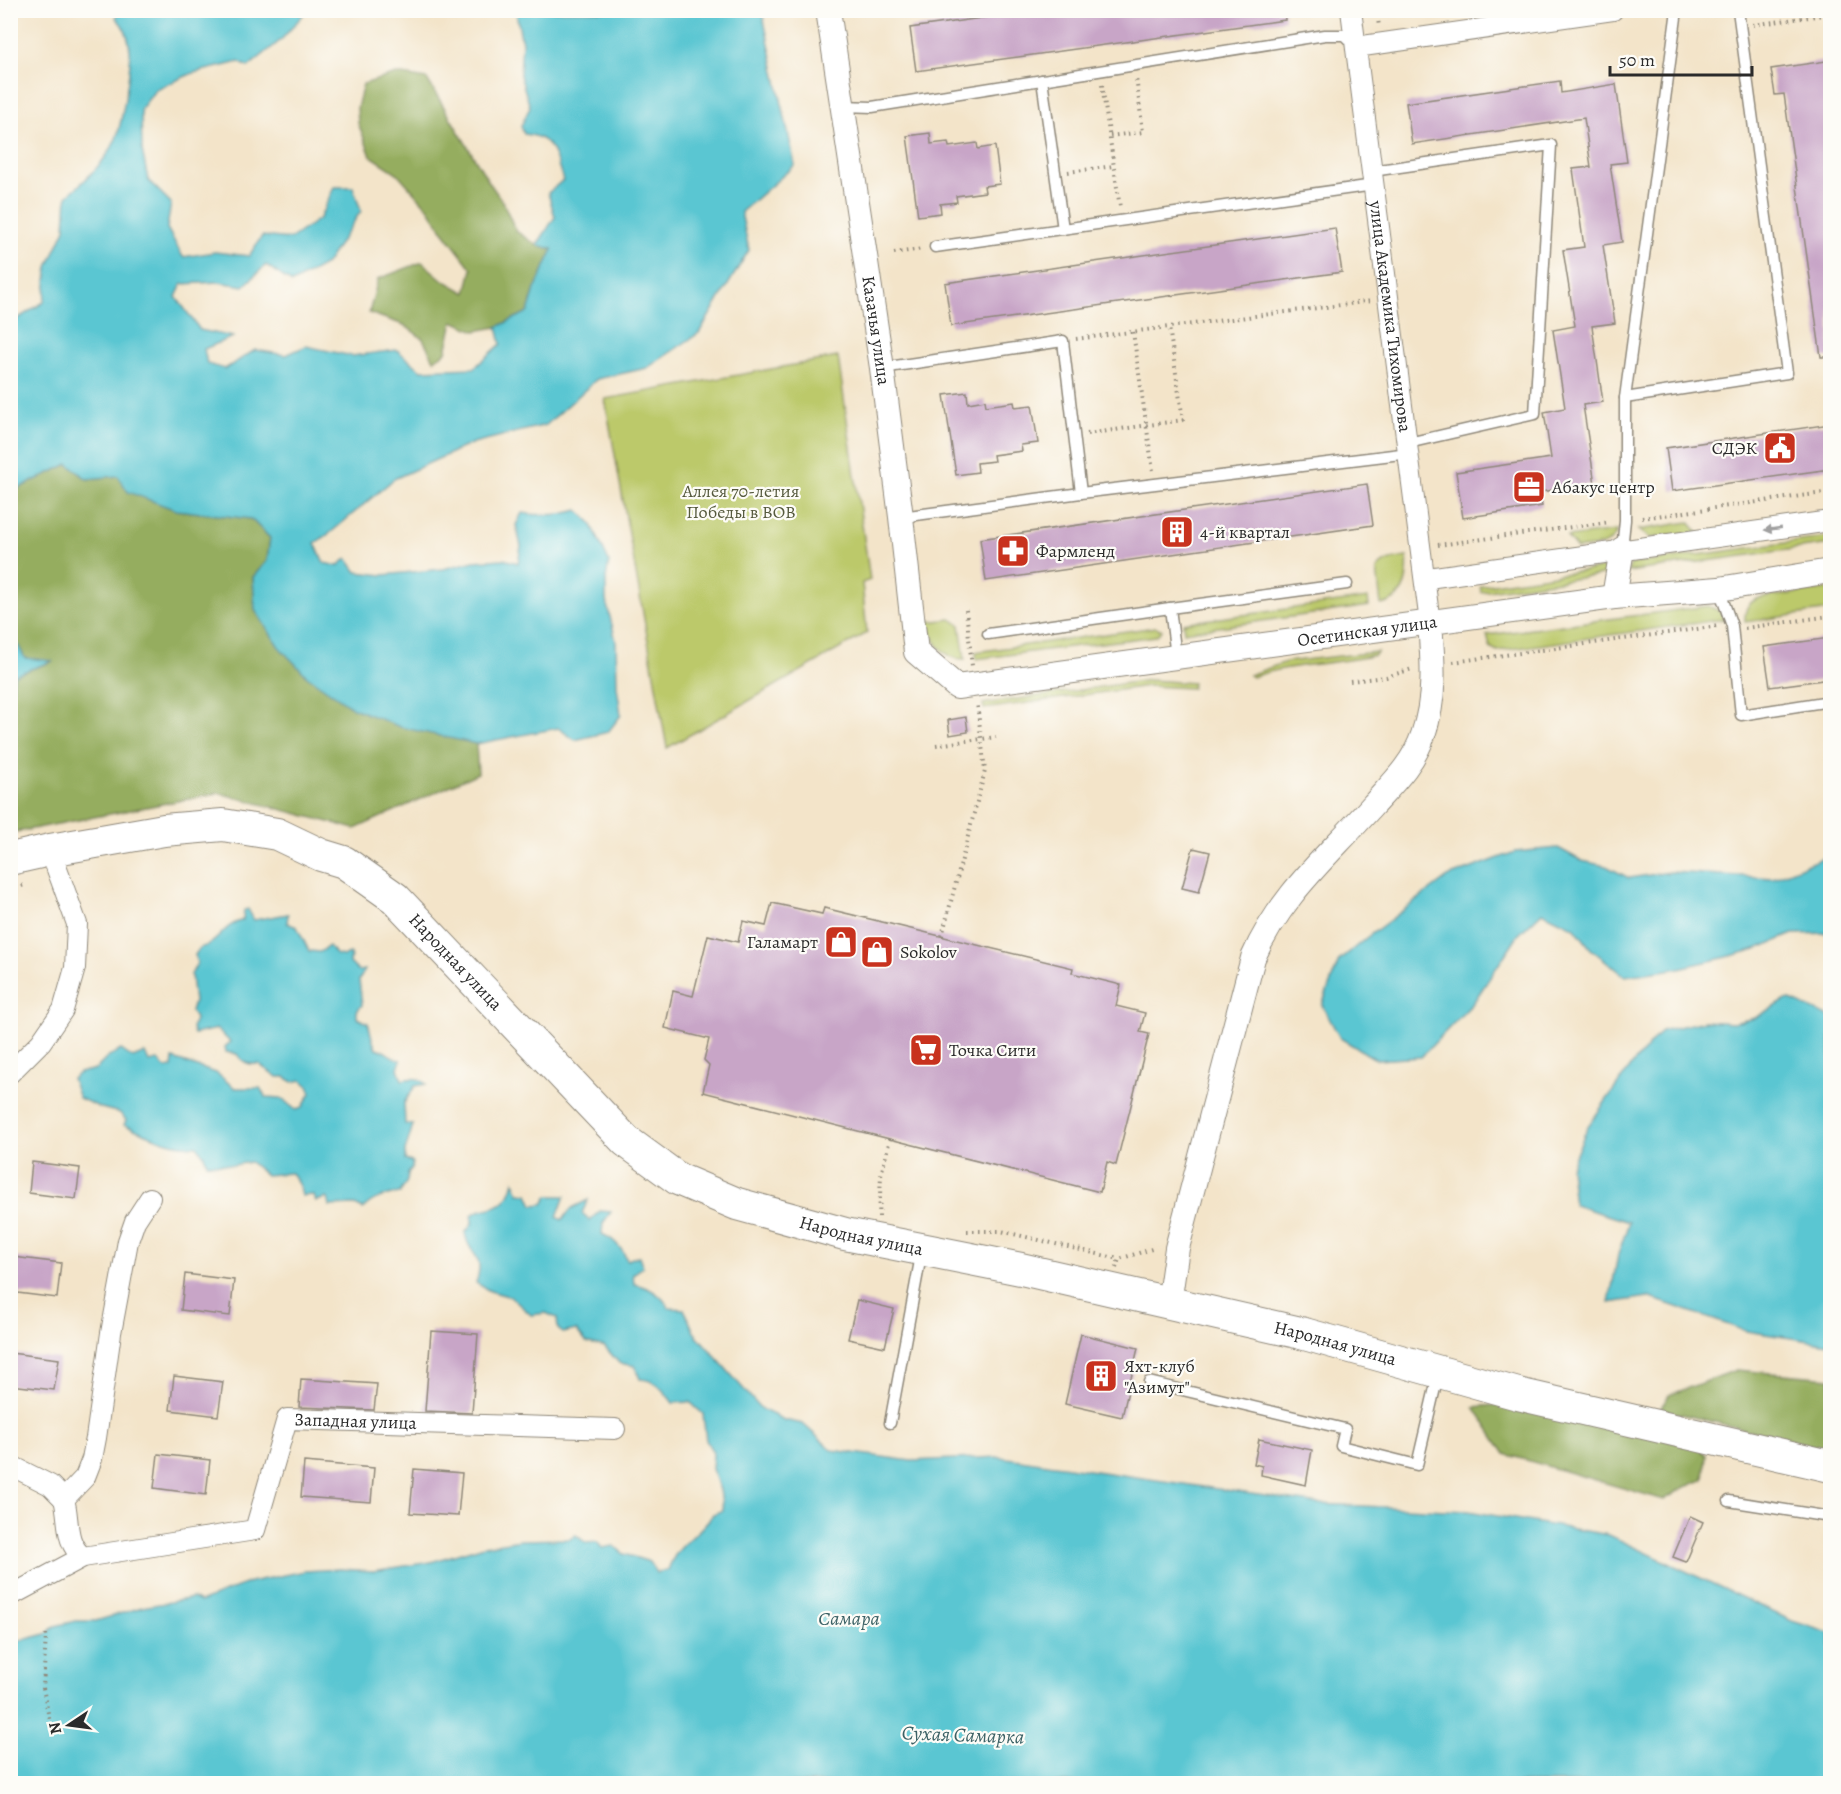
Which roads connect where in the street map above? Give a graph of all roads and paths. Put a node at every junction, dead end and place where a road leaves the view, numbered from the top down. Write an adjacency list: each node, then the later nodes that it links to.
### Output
1 (828, 10): 13 (street, Казачья улица)
2 (1351, 10): 9 (street, улица Академика Тихомирова)
3 (1613, 10): 6 (street)
4 (1677, 10): 27 (lane)
5 (1738, 10): 8 (lane)
6 (1584, 13): 9 (street)
7 (1830, 14): 8 (path)
8 (1740, 27): 27 (lane)
9 (1356, 46): 10 (lane); 17 (street, улица Академика Тихомирова)
10 (1134, 65): 11 (lane); 14 (path)
11 (1100, 71): 12 (lane); 14 (path)
12 (1042, 80): 13 (lane); 16 (lane)
13 (843, 106): 26 (street, Казачья улица)
14 (1110, 136): 15 (path)
15 (1114, 166): 16 (path); 18 (path)
16 (1055, 174): 19 (lane)
17 (1373, 178): 18 (lane); 22 (street, улица Академика Тихомирова); 30 (lane)
18 (1122, 221): 19 (lane)
19 (1063, 229): 20 (lane)
20 (935, 247): 21 (path)
21 (894, 253)
22 (1388, 299): 23 (path); 30 (street, улица Академика Тихомирова)
23 (1169, 327): 24 (path); 28 (path)
24 (1133, 332): 25 (path); 28 (path)
25 (1063, 341): 26 (lane); 29 (lane)
26 (882, 368): 34 (street, Казачья улица)
27 (1625, 398): 39 (lane)
28 (1147, 426): 29 (path); 31 (path)
29 (1074, 436): 33 (lane)
30 (1408, 448): 31 (lane); 48 (street, улица Академика Тихомирова)
31 (1155, 484): 33 (lane)
32 (1830, 492): 35 (path)
33 (1081, 493): 34 (lane)
34 (901, 517): 52 (street, Казачья улица)
35 (1642, 518)
36 (1614, 521): 38 (path)
37 (1830, 521): 39 (street, one-way to 39)
38 (1438, 545)
39 (1622, 549): 41 (street); 44 (street)
40 (1830, 571): 43 (street, Осетинская улица)
41 (1435, 577)
42 (1347, 584): 45 (lane)
43 (1719, 589): 44 (street, Осетинская улица); 58 (lane)
44 (1614, 597): 48 (street, Осетинская улица)
45 (1170, 608): 51 (lane); 53 (lane)
46 (966, 610): 57 (path)
47 (1830, 616): 50 (path)
48 (1430, 622): 53 (street, Осетинская улица); 75 (street)
49 (1725, 625): 54 (path)
50 (1745, 628)
51 (988, 634)
52 (916, 652): 57 (street, Осетинская улица)
53 (1176, 657): 57 (street, Осетинская улица)
54 (1451, 663)
55 (1419, 667): 56 (path)
56 (1350, 681)
57 (975, 684): 60 (path)
58 (1830, 701)
59 (996, 737): 60 (path)
60 (981, 739): 61 (path); 65 (path)
61 (936, 745)
62 (50, 850): 63 (main road, Народная улица); 66 (street); 72 (main road, Народная улица)
63 (18, 872): 64 (path)
64 (10, 889)
65 (942, 936)
66 (10, 1073)
67 (890, 1139): 69 (path)
68 (150, 1198): 82 (street)
69 (889, 1220)
70 (960, 1231): 73 (path)
71 (1155, 1248): 73 (path)
72 (922, 1250): 74 (main road, Народная улица); 78 (lane)
73 (1119, 1259): 74 (path)
74 (1110, 1289): 75 (main road, Народная улица)
75 (1168, 1303): 76 (main road, Народная улица)
76 (1439, 1372): 77 (lane); 81 (main road, Народная улица)
77 (1149, 1382)
78 (890, 1423)
79 (615, 1429): 85 (street, Западная улица)
80 (10, 1465): 82 (street)
81 (1830, 1466)
82 (64, 1499): 85 (street)
83 (1729, 1501): 84 (lane)
84 (1830, 1517)
85 (83, 1557): 86 (street, Западная улица)
86 (10, 1596)
87 (46, 1634): 88 (path)
88 (51, 1728)

